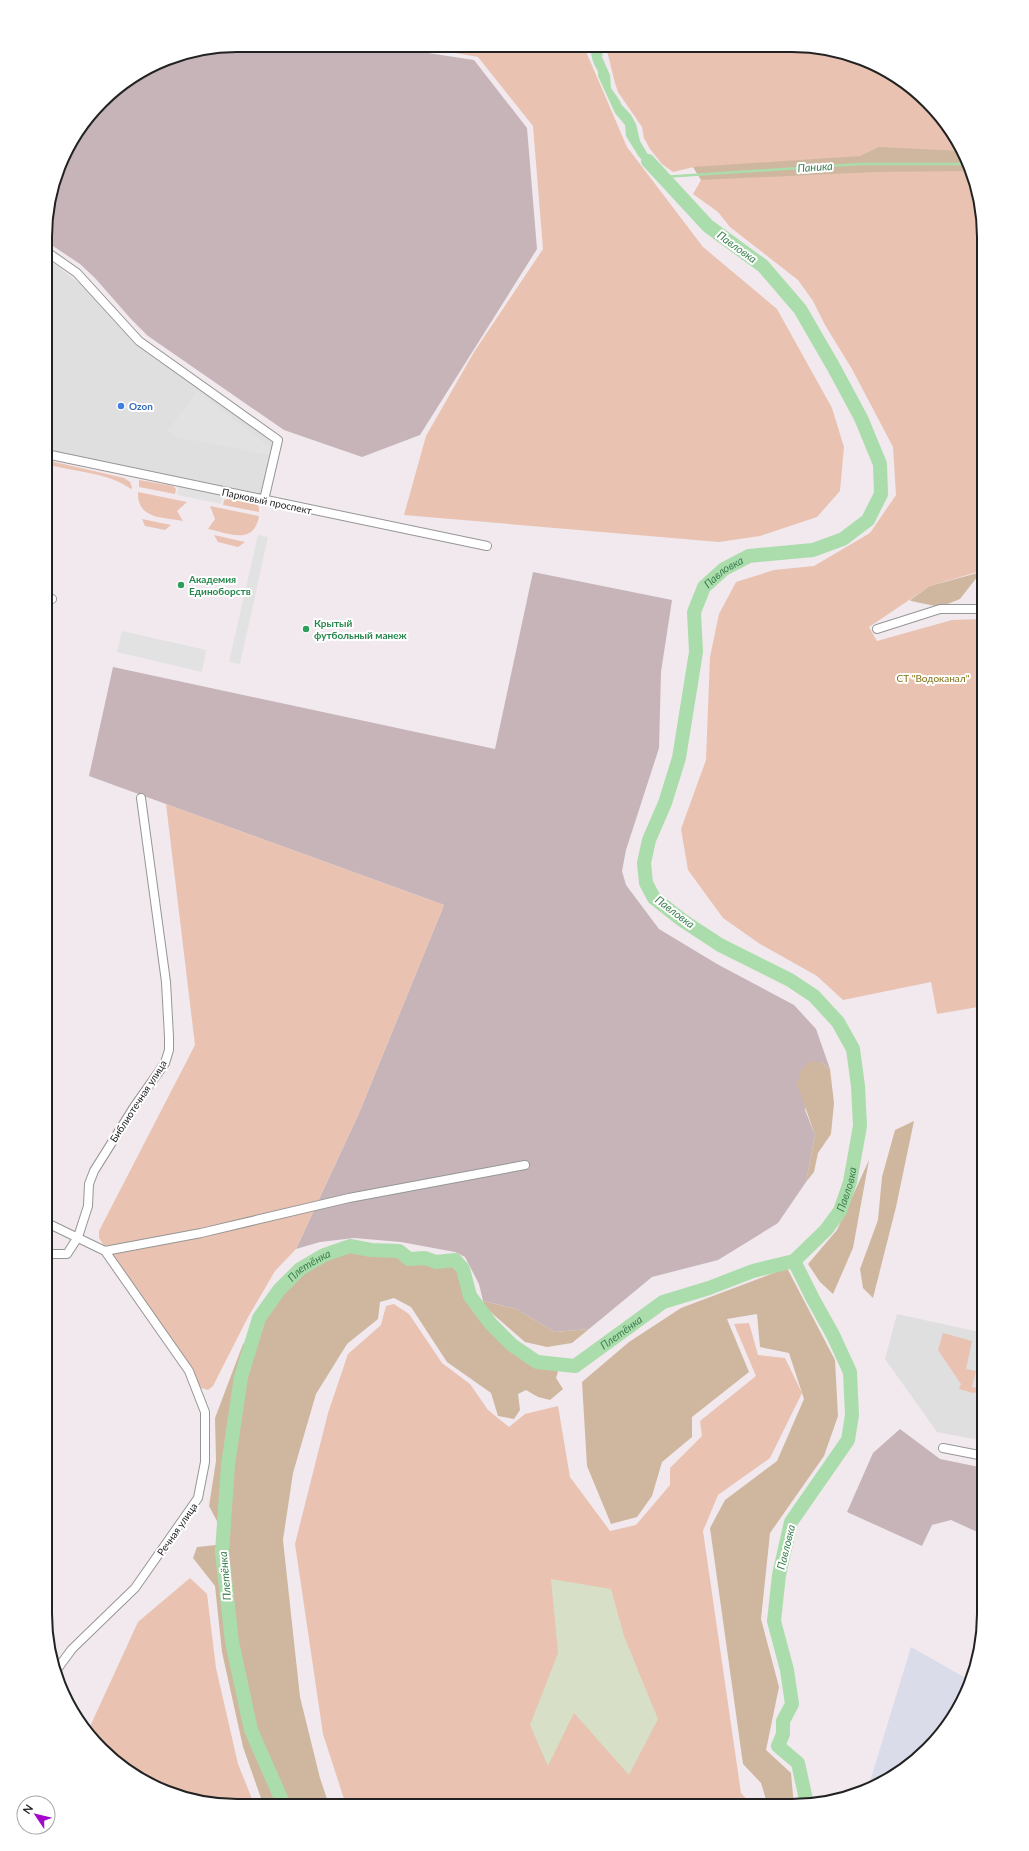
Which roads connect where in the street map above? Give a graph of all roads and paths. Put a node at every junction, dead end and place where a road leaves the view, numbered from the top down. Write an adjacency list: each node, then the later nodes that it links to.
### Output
1 (52, 256): 3 (street)
2 (52, 455): 3 (street, Парковый проспект)
3 (264, 500): 4 (street, Парковый проспект)
4 (487, 546)
5 (977, 609): 6 (street)
6 (878, 629)
7 (141, 798): 10 (street, Библиотечная улица)
8 (525, 1165): 11 (street)
9 (52, 1225): 10 (street, Речная улица)
10 (78, 1237): 11 (street, Речная улица); 12 (street, Библиотечная улица)
11 (105, 1251): 15 (street, Речная улица)
12 (52, 1254)
13 (943, 1448): 14 (street)
14 (977, 1455)
15 (59, 1666)

